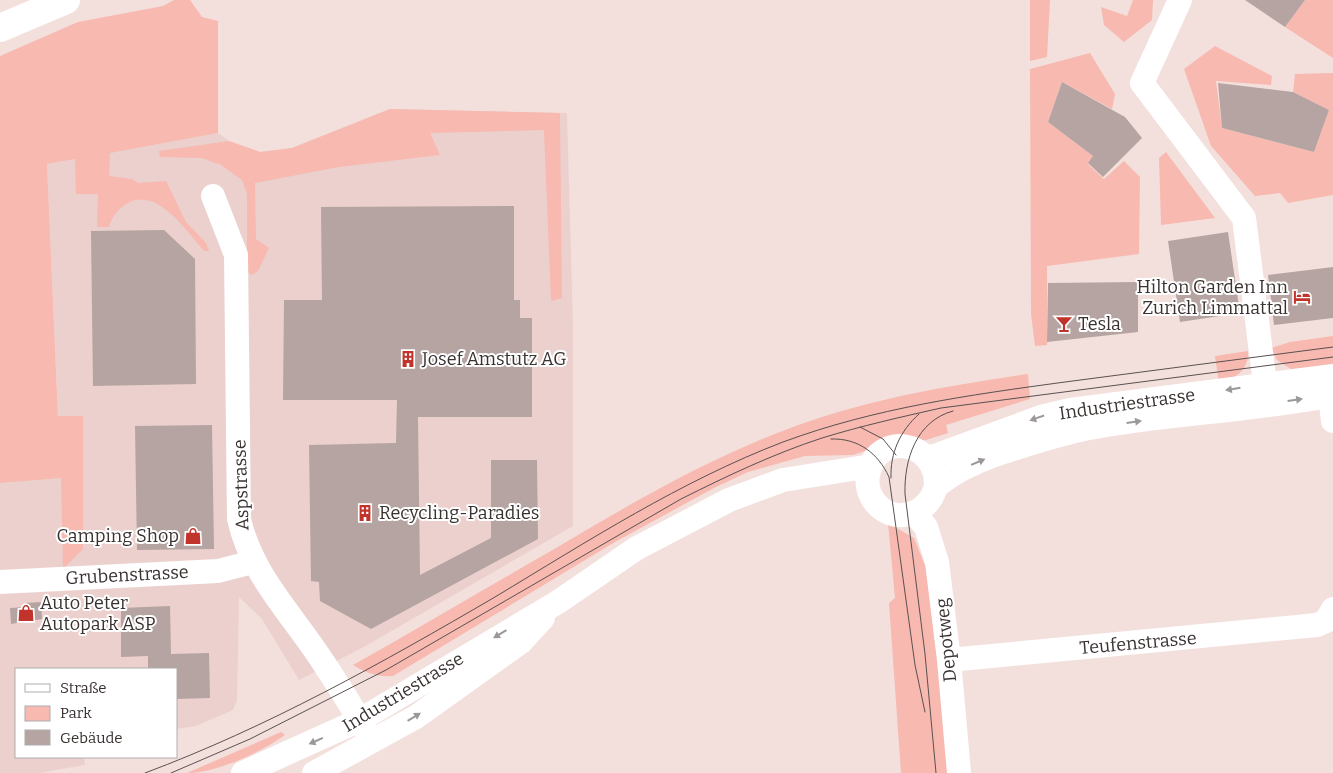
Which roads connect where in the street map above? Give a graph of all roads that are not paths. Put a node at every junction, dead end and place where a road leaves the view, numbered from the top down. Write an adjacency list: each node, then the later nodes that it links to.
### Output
1 (66, 0): 3 (main road)
2 (1180, 0): 5 (street)
3 (0, 28)
4 (213, 196): 14 (street, Aspstrasse)
5 (1265, 384): 6 (street, Industriestrasse); 8 (street, Industriestrasse, one-way to 8)
6 (1332, 389): 7 (street); 11 (street, Industriestrasse, one-way to 6)
7 (1333, 421)
8 (929, 458): 9 (street); 11 (street)
9 (871, 466): 10 (street, Industriestrasse); 12 (street)
10 (814, 474): 12 (street, Industriestrasse); 16 (street, Industriestrasse)
11 (936, 487): 13 (street, Industriestrasse)
12 (870, 493): 13 (street, Industriestrasse)
13 (914, 513): 18 (street, Depotweg)
14 (253, 562): 15 (street, Grubenstrasse); 19 (street, Aspstrasse)
15 (0, 582)
16 (558, 602): 19 (street, Industriestrasse, one-way to 19); 20 (street, Industriestrasse, one-way to 16)
17 (1330, 620): 18 (street, Teufenstrasse)
18 (949, 660): 23 (street, Depotweg)
19 (360, 720): 20 (street, Aspstrasse); 21 (street, Industriestrasse, one-way to 21)
20 (372, 741): 22 (street, Industriestrasse)
21 (242, 773)
22 (314, 773)
23 (959, 773)

